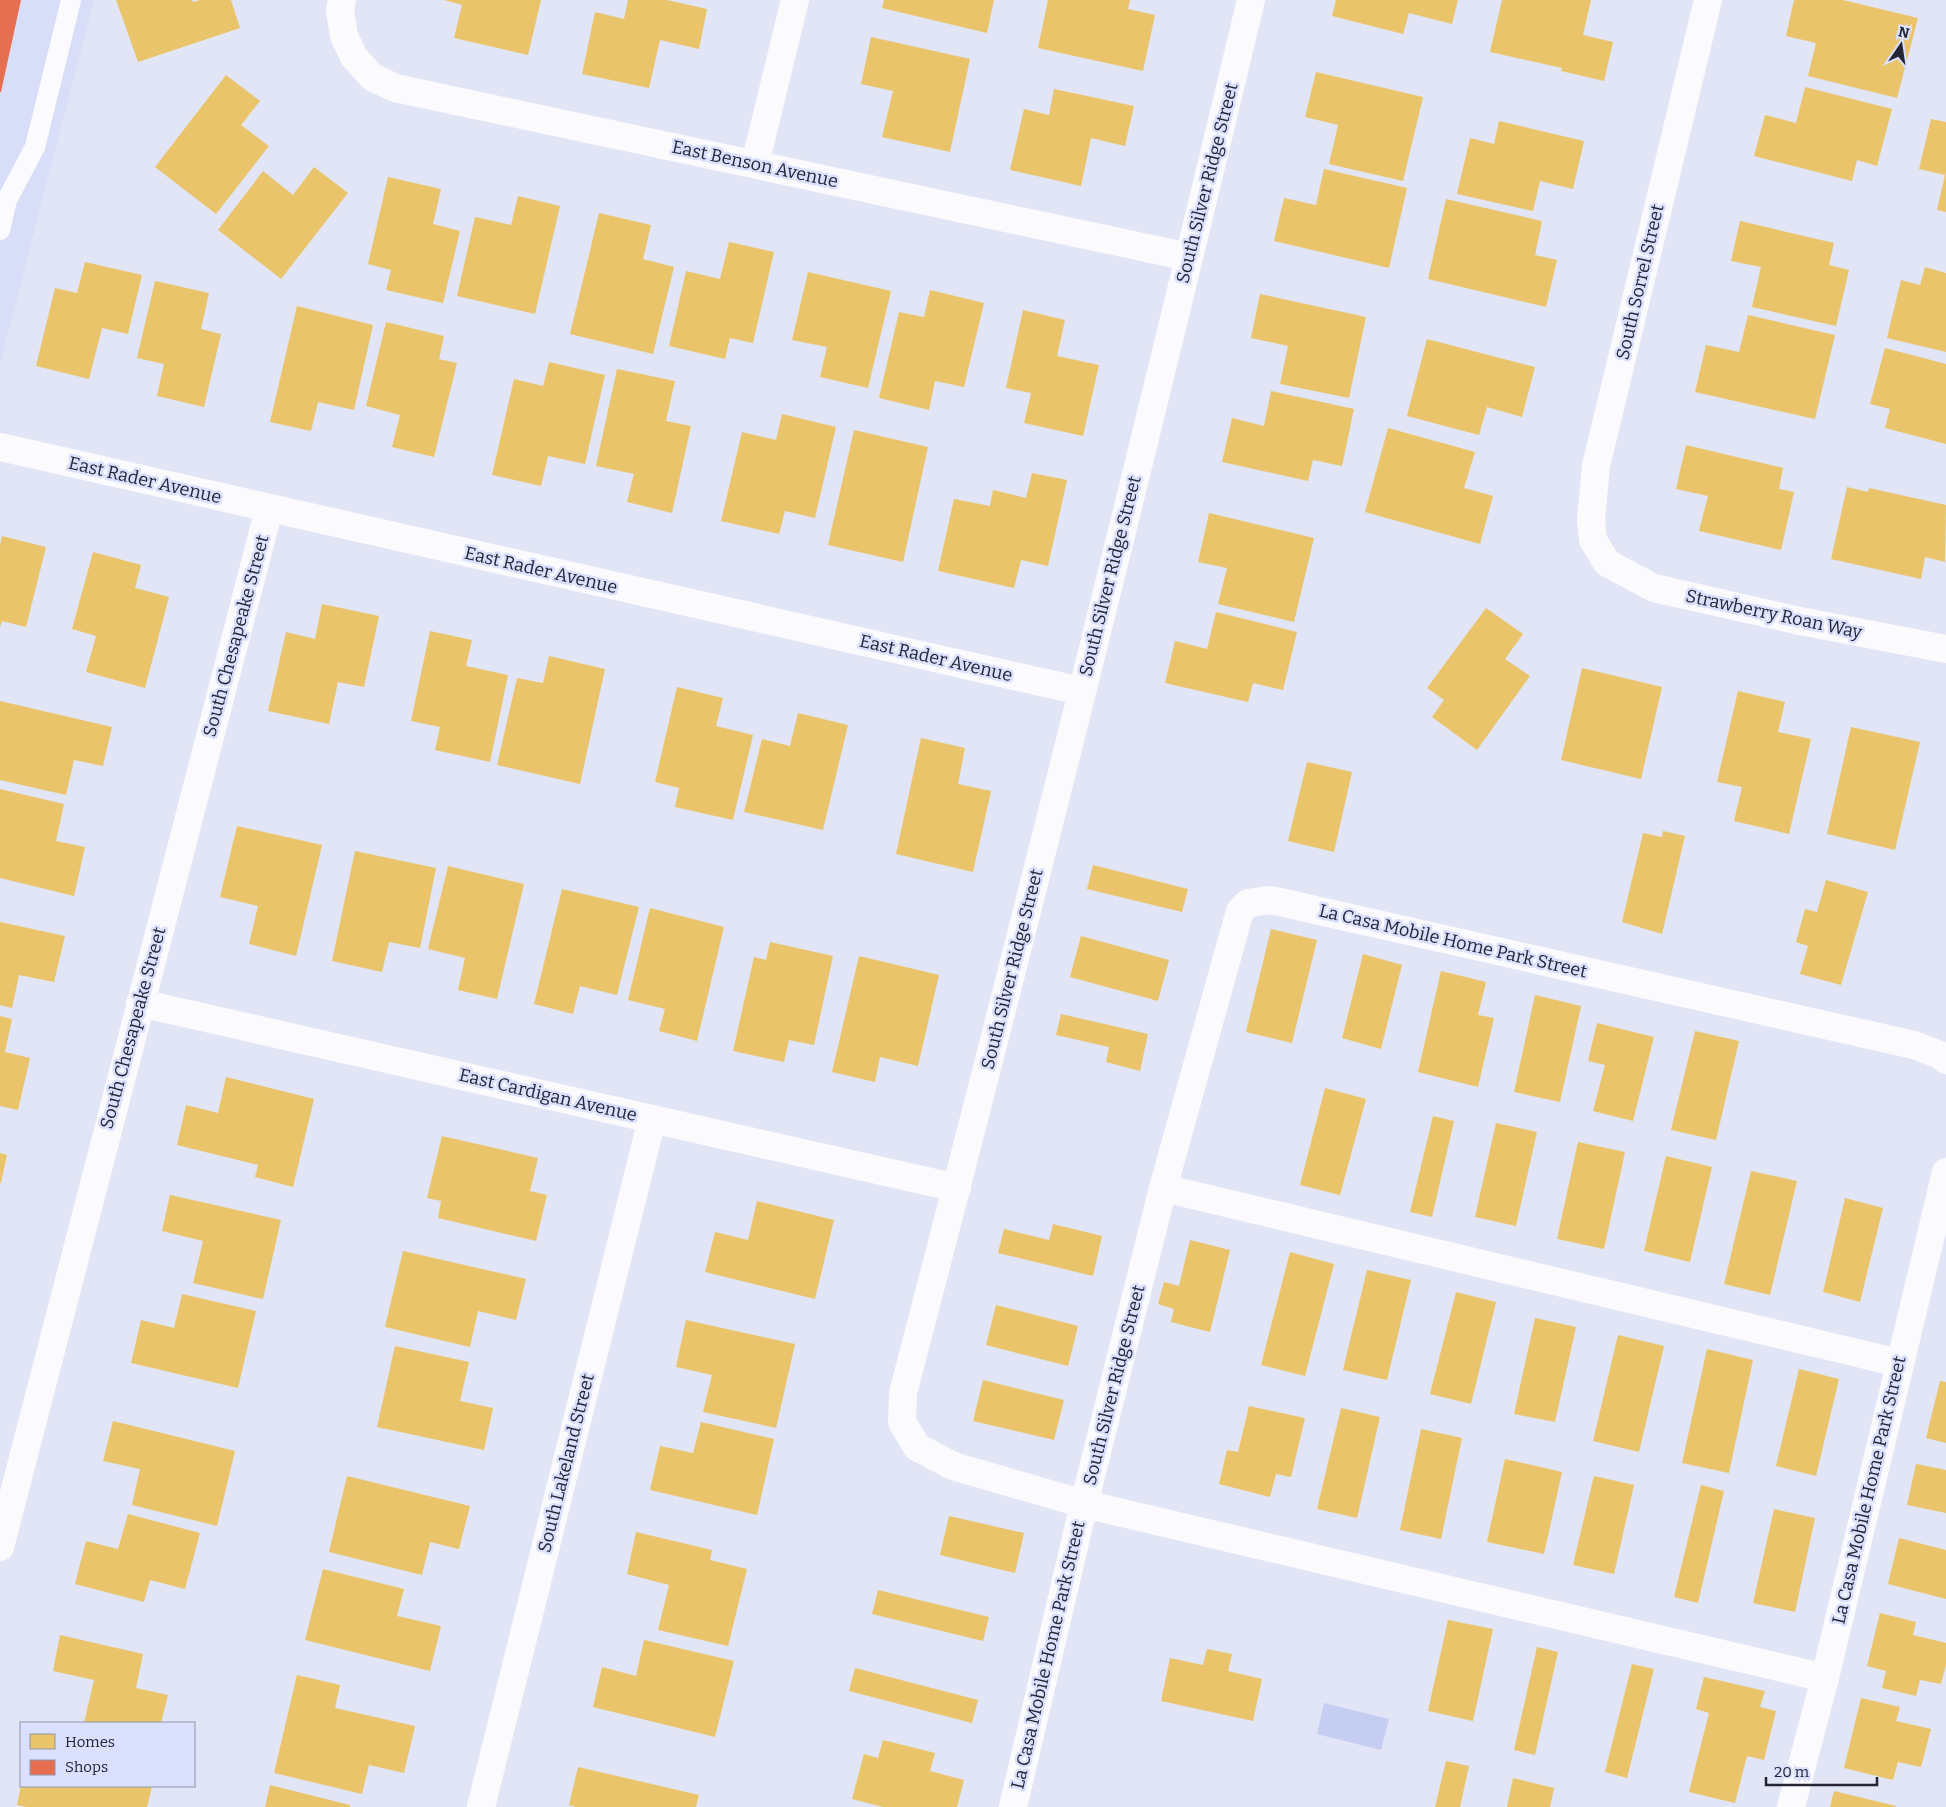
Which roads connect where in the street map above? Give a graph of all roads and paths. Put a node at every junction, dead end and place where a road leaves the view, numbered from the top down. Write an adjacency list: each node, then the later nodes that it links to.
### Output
1 (71, 0): 7 (lane)
2 (342, 0): 6 (street, East Benson Avenue)
3 (795, 0): 6 (street)
4 (1251, 0): 8 (street, South Silver Ridge Street)
5 (1708, 0): 11 (street, South Sorrel Street)
6 (755, 164): 8 (street, East Benson Avenue)
7 (0, 230)
8 (1189, 257): 13 (street, South Silver Ridge Street)
9 (0, 447): 10 (street, East Rader Avenue)
10 (269, 509): 13 (street, East Rader Avenue); 14 (street, South Chesapeake Street)
11 (1607, 563): 12 (street, Strawberry Roan Way)
12 (1946, 649)
13 (1081, 691): 18 (street, South Silver Ridge Street)
14 (140, 1003): 16 (street, East Cardigan Avenue); 22 (street, South Chesapeake Street)
15 (1946, 1060): 19 (street, La Casa Mobile Home Park Street)
16 (652, 1119): 18 (street, East Cardigan Avenue); 24 (street, South Lakeland Street)
17 (1946, 1172): 20 (street, La Casa Mobile Home Park Street)
18 (957, 1188): 21 (street, South Silver Ridge Street)
19 (1163, 1188): 20 (street); 21 (street, South Silver Ridge Street)
20 (1899, 1362): 23 (street, La Casa Mobile Home Park Street)
21 (1084, 1504): 23 (street); 25 (street, La Casa Mobile Home Park Street)
22 (0, 1547)
23 (1825, 1678): 26 (street, La Casa Mobile Home Park Street)
24 (481, 1807)
25 (1013, 1807)
26 (1791, 1807)

